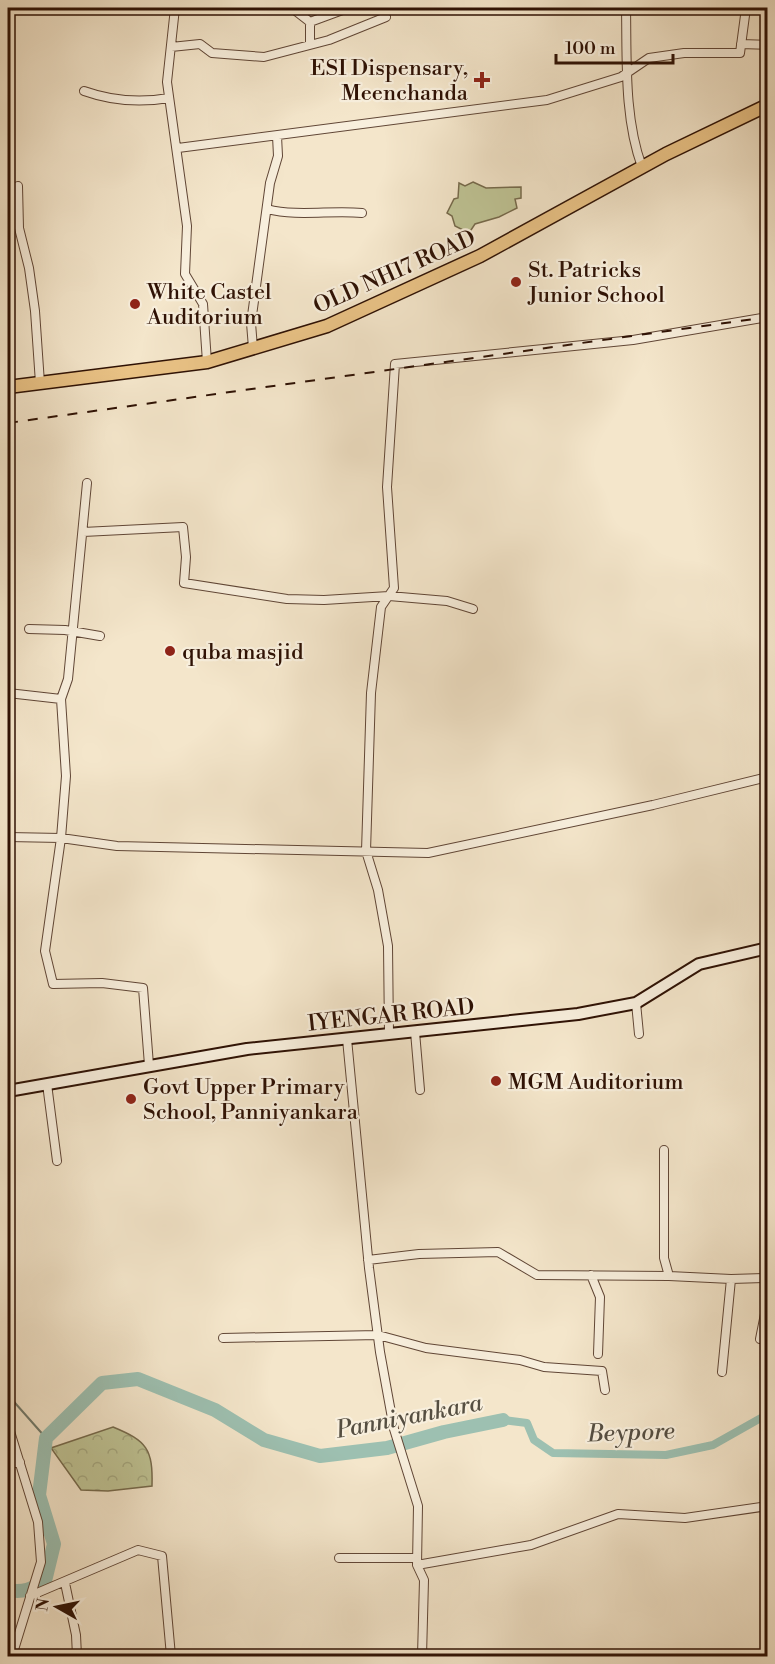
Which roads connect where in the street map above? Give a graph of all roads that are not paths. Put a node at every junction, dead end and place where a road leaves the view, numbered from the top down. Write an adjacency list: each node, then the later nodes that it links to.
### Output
1 (175, 8): 11 (street)
2 (292, 8): 7 (street)
3 (348, 8): 7 (street)
4 (626, 8): 12 (street)
5 (746, 8): 9 (street)
6 (386, 17): 8 (street)
7 (310, 22): 8 (street)
8 (310, 44): 11 (street)
9 (741, 44): 10 (street); 12 (street)
10 (768, 45)
11 (171, 47): 14 (street)
12 (628, 73): 16 (street); 18 (street)
13 (84, 91): 14 (street)
14 (170, 98): 17 (street)
15 (768, 105): 18 (main road, OLD NH17 ROAD)
16 (277, 136): 17 (street); 20 (street)
17 (178, 148): 24 (street)
18 (642, 167): 23 (main road, OLD NH17 ROAD)
19 (18, 186): 25 (street)
20 (267, 210): 21 (street); 23 (street)
21 (362, 213)
22 (768, 317): 29 (street)
23 (254, 348): 24 (main road, OLD NH17 ROAD)
24 (207, 362): 25 (main road, OLD NH17 ROAD)
25 (40, 383): 26 (main road, OLD NH17 ROAD)
26 (8, 387)
27 (87, 483): 28 (street)
28 (83, 532): 29 (street); 32 (street)
29 (389, 596): 30 (street); 39 (street)
30 (473, 609)
31 (28, 629): 32 (street)
32 (73, 633): 33 (street); 35 (street)
33 (100, 636)
34 (8, 693): 35 (street)
35 (61, 699): 38 (street)
36 (768, 777): 39 (street)
37 (8, 837): 38 (street)
38 (61, 838): 39 (street); 47 (street)
39 (366, 851): 44 (street)
40 (767, 948): 41 (street); 42 (main road, IYENGAR ROAD)
41 (768, 954)
42 (636, 1003): 43 (main road, IYENGAR ROAD); 45 (street)
43 (415, 1032): 44 (main road, IYENGAR ROAD); 49 (street)
44 (389, 1034): 46 (main road, IYENGAR ROAD)
45 (639, 1034)
46 (346, 1039): 47 (main road, IYENGAR ROAD); 53 (street)
47 (149, 1065): 48 (main road, IYENGAR ROAD)
48 (47, 1084): 50 (main road, IYENGAR ROAD); 52 (street)
49 (420, 1090)
50 (8, 1091)
51 (664, 1150): 55 (street)
52 (57, 1161)
53 (368, 1260): 54 (street); 59 (street)
54 (591, 1275): 55 (street); 62 (street)
55 (669, 1276): 57 (street)
56 (768, 1278): 57 (street)
57 (731, 1279): 63 (street)
58 (768, 1299): 61 (street)
59 (378, 1335): 60 (street); 64 (street); 70 (street)
60 (223, 1338)
61 (760, 1340)
62 (598, 1354)
63 (722, 1372)
64 (605, 1390)
65 (8, 1425): 66 (street)
66 (20, 1462): 67 (street); 72 (street)
67 (8, 1464)
68 (768, 1506): 70 (street)
69 (339, 1558): 70 (street)
70 (417, 1561): 76 (street)
71 (65, 1582): 72 (street); 74 (street); 75 (street)
72 (30, 1596): 73 (street)
73 (11, 1652)
74 (77, 1656)
75 (171, 1656)
76 (422, 1656)

